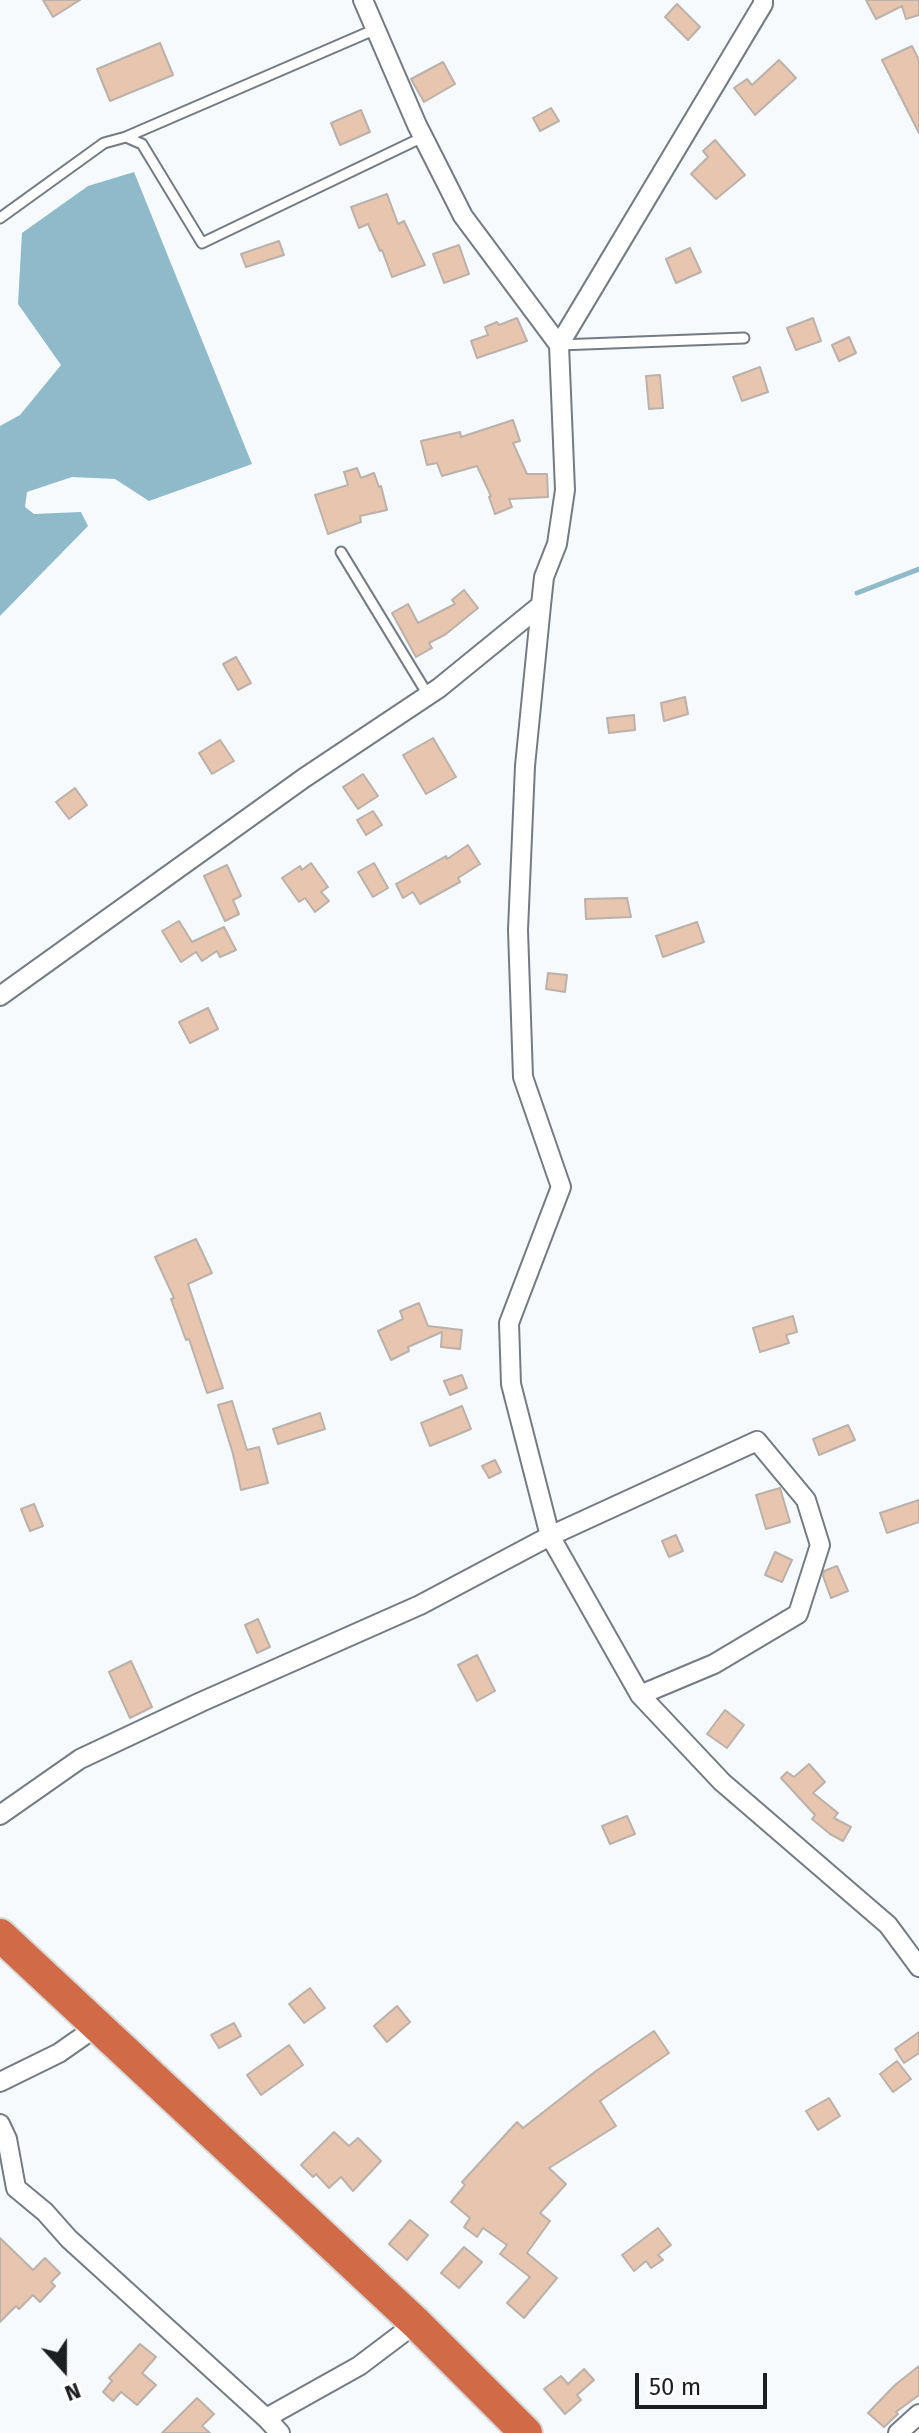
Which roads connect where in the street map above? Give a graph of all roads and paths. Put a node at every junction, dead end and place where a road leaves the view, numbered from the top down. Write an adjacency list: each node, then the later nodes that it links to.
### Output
1 (363, 0): 3 (street)
2 (768, 1): 8 (street)
3 (376, 29): 4 (lane); 5 (street)
4 (126, 137): 5 (lane); 6 (lane)
5 (423, 137): 8 (street)
6 (0, 218)
7 (744, 338): 8 (lane)
8 (559, 345): 10 (street)
9 (341, 552): 11 (lane)
10 (541, 605): 11 (street); 13 (street)
11 (428, 695): 12 (street)
12 (0, 996)
13 (550, 1536): 14 (street); 14 (street); 15 (street)
14 (640, 1695): 17 (street)
15 (0, 1815)
16 (0, 1935): 18 (highway)
17 (919, 1967)
18 (99, 2025): 19 (street); 21 (highway)
19 (0, 2082)
20 (0, 2124): 23 (street)
21 (416, 2323): 23 (street); 25 (highway)
22 (919, 2414): 26 (street)
23 (266, 2418): 24 (street)
24 (280, 2433)
25 (526, 2433)
26 (898, 2433)

